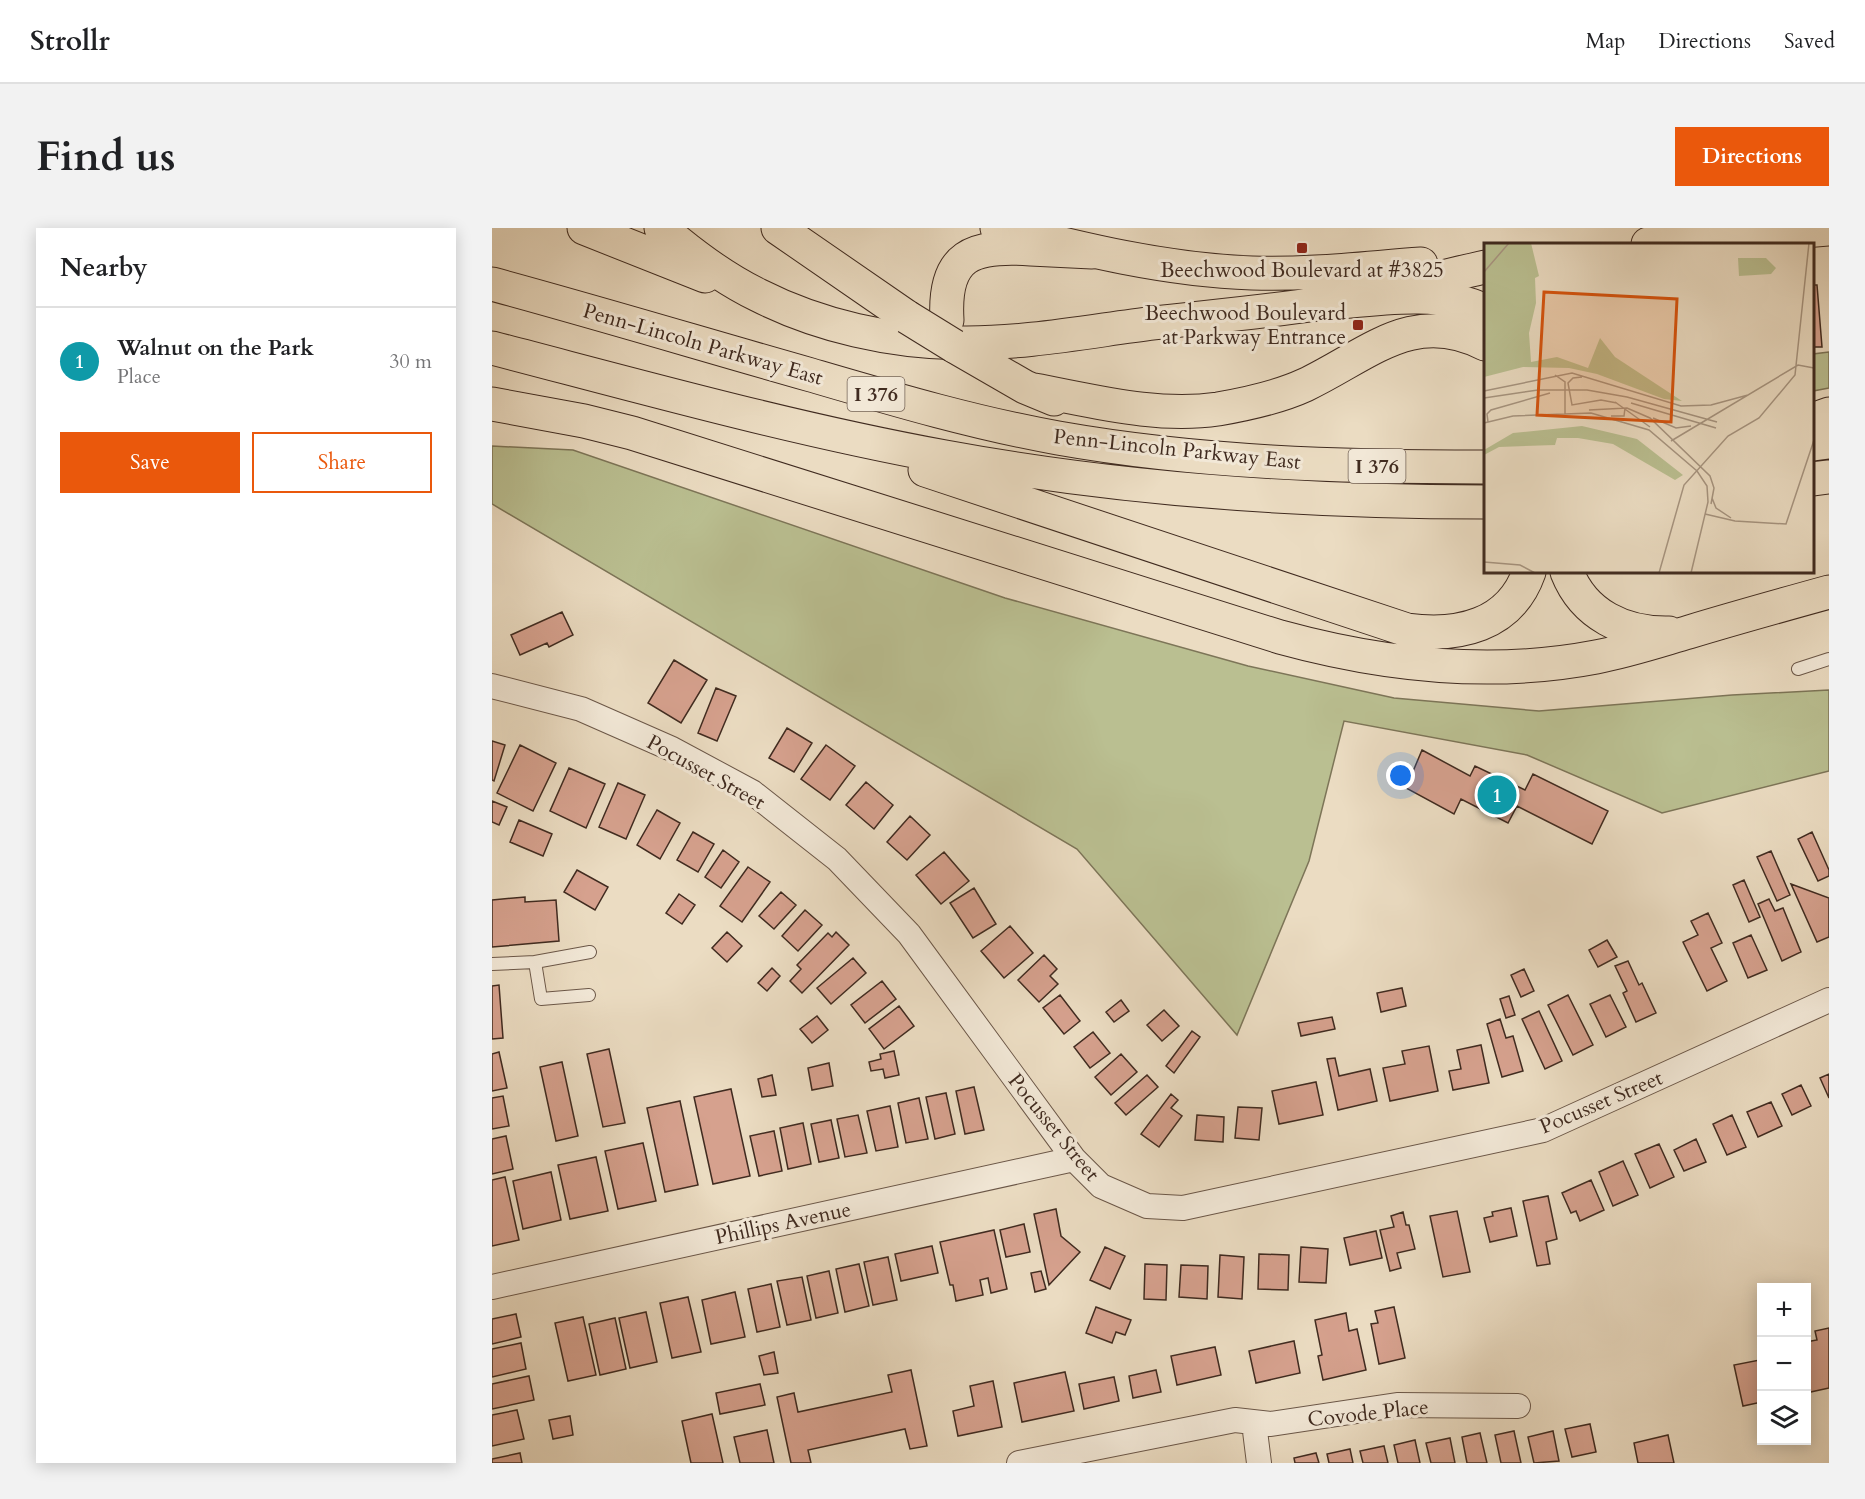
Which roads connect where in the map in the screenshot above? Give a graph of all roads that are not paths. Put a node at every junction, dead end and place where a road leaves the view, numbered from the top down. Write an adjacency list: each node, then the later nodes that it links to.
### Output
1 (584, 228): 11 (main road)
2 (661, 228): 11 (main road)
3 (778, 228): 14 (main road, bridge)
4 (997, 228): 7 (main road)
5 (1829, 229): 6 (main road)
6 (1660, 243)
7 (1092, 252): 8 (main road); 14 (main road)
8 (1484, 258)
9 (1484, 267): 12 (main road)
10 (492, 284): 24 (main road, Penn-Lincoln Parkway East / I 376)
11 (757, 295): 12 (main road)
12 (1319, 304): 13 (main road)
13 (1484, 311)
14 (950, 333): 17 (main road)
15 (1484, 344): 17 (main road)
16 (492, 348): 21 (main road, Penn-Lincoln Parkway East / I 376)
17 (1029, 388): 24 (main road)
18 (492, 404): 32 (main road)
19 (1829, 414): 20 (main road)
20 (1814, 419)
21 (790, 424): 28 (main road, Penn-Lincoln Parkway East / I 376); 29 (main road)
22 (1829, 442): 23 (main road)
23 (1814, 444)
24 (1269, 461): 25 (main road, Penn-Lincoln Parkway East / I 376)
25 (1484, 467)
26 (1829, 477): 27 (main road)
27 (1814, 479)
28 (1484, 502)
29 (1529, 573)
30 (1568, 573): 32 (main road)
31 (1829, 592): 32 (main road)
32 (1686, 633)
33 (1829, 659): 34 (lane)
34 (1798, 669)
35 (492, 686): 41 (street, Pocusset Street)
36 (590, 952): 37 (lane)
37 (535, 962): 38 (lane); 39 (lane)
38 (492, 964)
39 (589, 994)
40 (1829, 1000): 41 (street, Pocusset Street)
41 (1074, 1159): 42 (street, Phillips Avenue)
42 (492, 1287)
43 (1518, 1406): 44 (street, Covode Place)
44 (1254, 1422): 45 (street, Covode Place); 46 (street)
45 (1019, 1463)
46 (1259, 1463)

